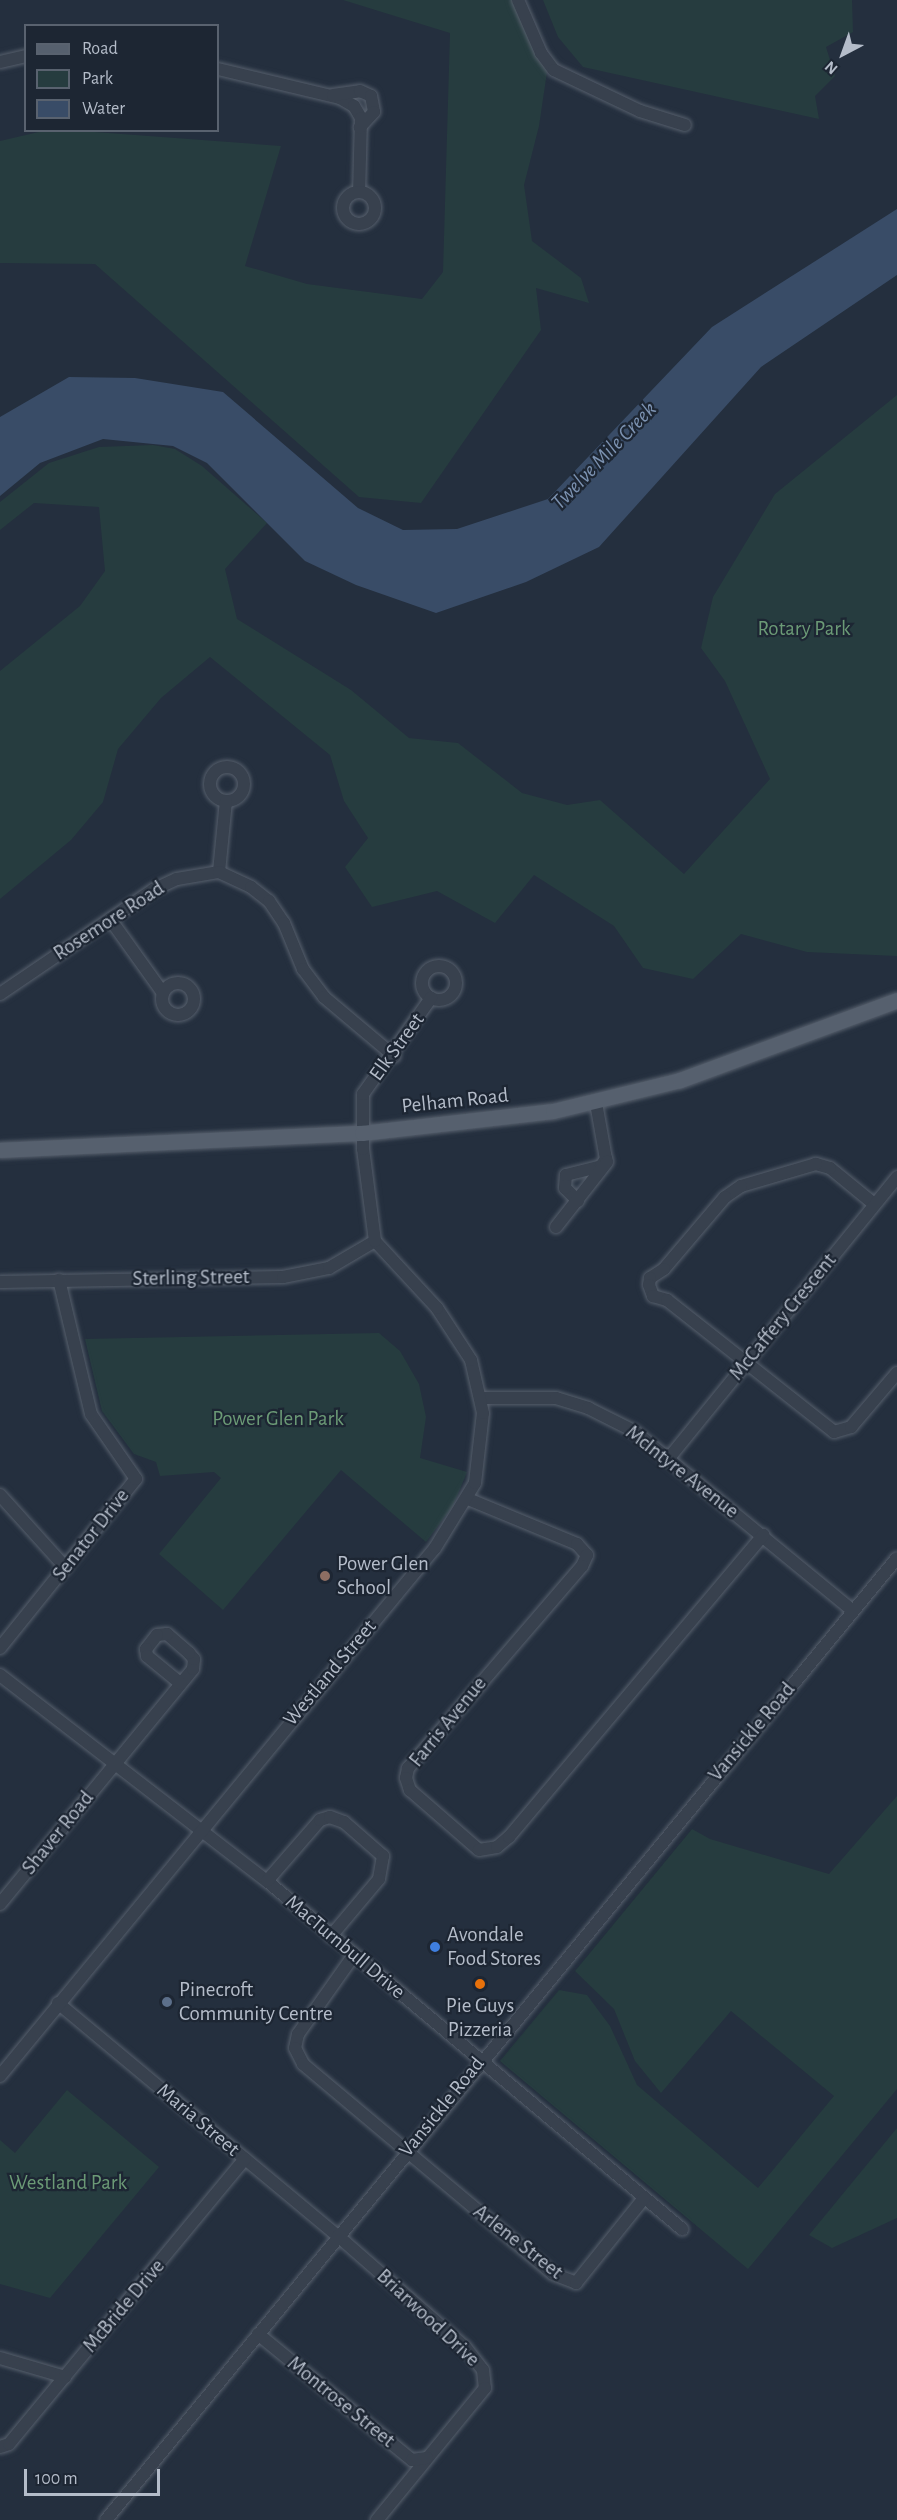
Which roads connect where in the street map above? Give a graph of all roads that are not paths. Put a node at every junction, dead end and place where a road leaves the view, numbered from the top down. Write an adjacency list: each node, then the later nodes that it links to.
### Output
1 (518, 0): 6 (street)
2 (24, 56): 3 (street)
3 (0, 62)
4 (219, 69): 5 (street)
5 (326, 96): 7 (street); 7 (street)
6 (684, 124)
7 (360, 127): 8 (street)
8 (359, 192)
9 (226, 801): 10 (street)
10 (219, 872): 11 (street, Rosemore Road); 16 (street)
11 (110, 919): 12 (street); 13 (street, Rosemore Road)
12 (163, 993)
13 (0, 994)
14 (431, 998): 16 (street, Elk Street)
15 (897, 1000): 17 (main road, Pelham Road)
16 (394, 1056): 18 (street, Elk Street)
17 (596, 1103): 18 (main road, Pelham Road); 20 (street)
18 (362, 1133): 19 (main road, Pelham Road); 25 (street)
19 (0, 1150)
20 (607, 1153): 22 (street); 22 (street)
21 (897, 1177): 23 (street, McCaffery Crescent)
22 (578, 1201): 24 (street)
23 (874, 1204): 28 (street, McCaffery Crescent); 28 (street)
24 (556, 1227)
25 (375, 1241): 26 (street, Sterling Street); 30 (street, Westland Street)
26 (59, 1280): 27 (street, Sterling Street); 36 (street, Senator Drive)
27 (0, 1282)
28 (745, 1365): 29 (street); 31 (street, McCaffery Crescent)
29 (897, 1373)
30 (483, 1398): 31 (street, McIntyre Avenue); 33 (street, Westland Street)
31 (669, 1458): 34 (street, McIntyre Avenue)
32 (0, 1495): 36 (street)
33 (468, 1499): 34 (street, Farris Avenue); 42 (street, Westland Street)
34 (763, 1535): 37 (street, McIntyre Avenue)
35 (897, 1558): 37 (street, Vansickle Road)
36 (66, 1568): 38 (street, Senator Drive)
37 (853, 1611): 48 (street, Vansickle Road)
38 (0, 1648)
39 (0, 1675): 41 (street, MacTurnbull Drive)
40 (180, 1683): 41 (street, Shaver Road)
41 (116, 1762): 42 (street, MacTurnbull Drive); 44 (street, Shaver Road)
42 (201, 1828): 43 (street, MacTurnbull Drive); 47 (street, Westland Street)
43 (267, 1881): 45 (street, MacTurnbull Drive); 45 (street)
44 (0, 1904)
45 (331, 1936): 46 (street, MacTurnbull Drive)
46 (354, 1955): 48 (street, MacTurnbull Drive); 50 (street)
47 (58, 2003): 49 (street, Westland Street); 51 (street, Maria Street)
48 (480, 2062): 50 (street, Vansickle Road); 52 (street, MacTurnbull Drive)
49 (0, 2076)
50 (406, 2151): 52 (street, Arlene Street); 54 (street, Vansickle Road)
51 (245, 2159): 54 (street, Maria Street); 57 (street, McBride Drive)
52 (644, 2198): 53 (street, MacTurnbull Drive)
53 (682, 2229)
54 (338, 2236): 55 (street, Vansickle Road); 59 (street, Briarwood Drive)
55 (258, 2334): 59 (street, Montrose Street); 60 (street, Vansickle Road)
56 (0, 2358): 57 (street)
57 (65, 2377): 58 (street, McBride Drive)
58 (0, 2447)
59 (427, 2458): 61 (street, Briarwood Drive)
60 (106, 2520)
61 (376, 2520)

